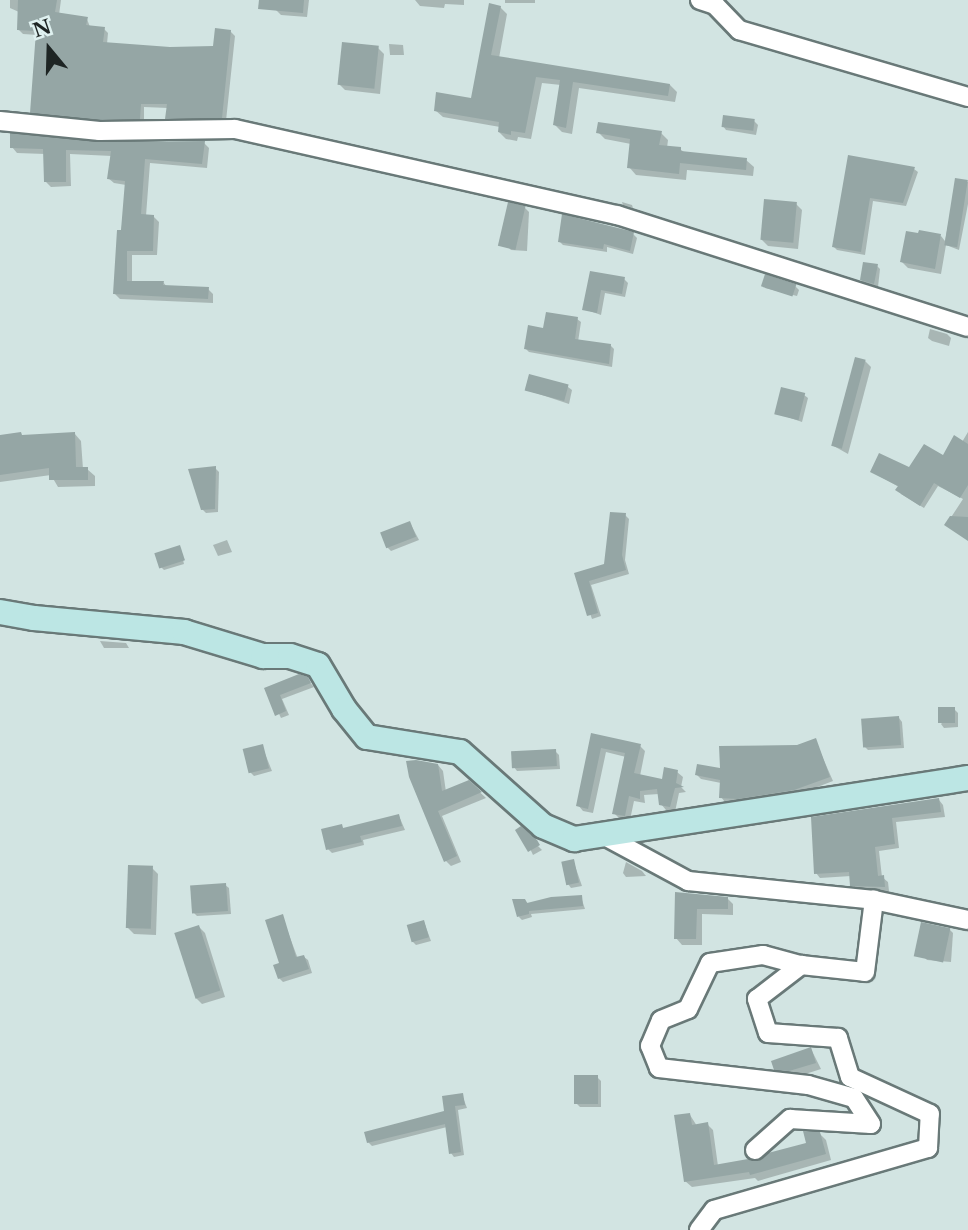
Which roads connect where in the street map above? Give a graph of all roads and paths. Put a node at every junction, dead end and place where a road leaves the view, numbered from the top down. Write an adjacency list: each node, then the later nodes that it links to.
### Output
1 (699, 0): 2 (street)
2 (968, 97)
3 (0, 121): 4 (street)
4 (968, 327)
5 (0, 611): 7 (street)
6 (968, 778): 7 (street)
7 (603, 835): 8 (street)
8 (874, 900): 9 (street); 10 (street)
9 (968, 920)
10 (801, 965): 11 (street); 12 (street)
11 (755, 1150)
12 (699, 1230)

